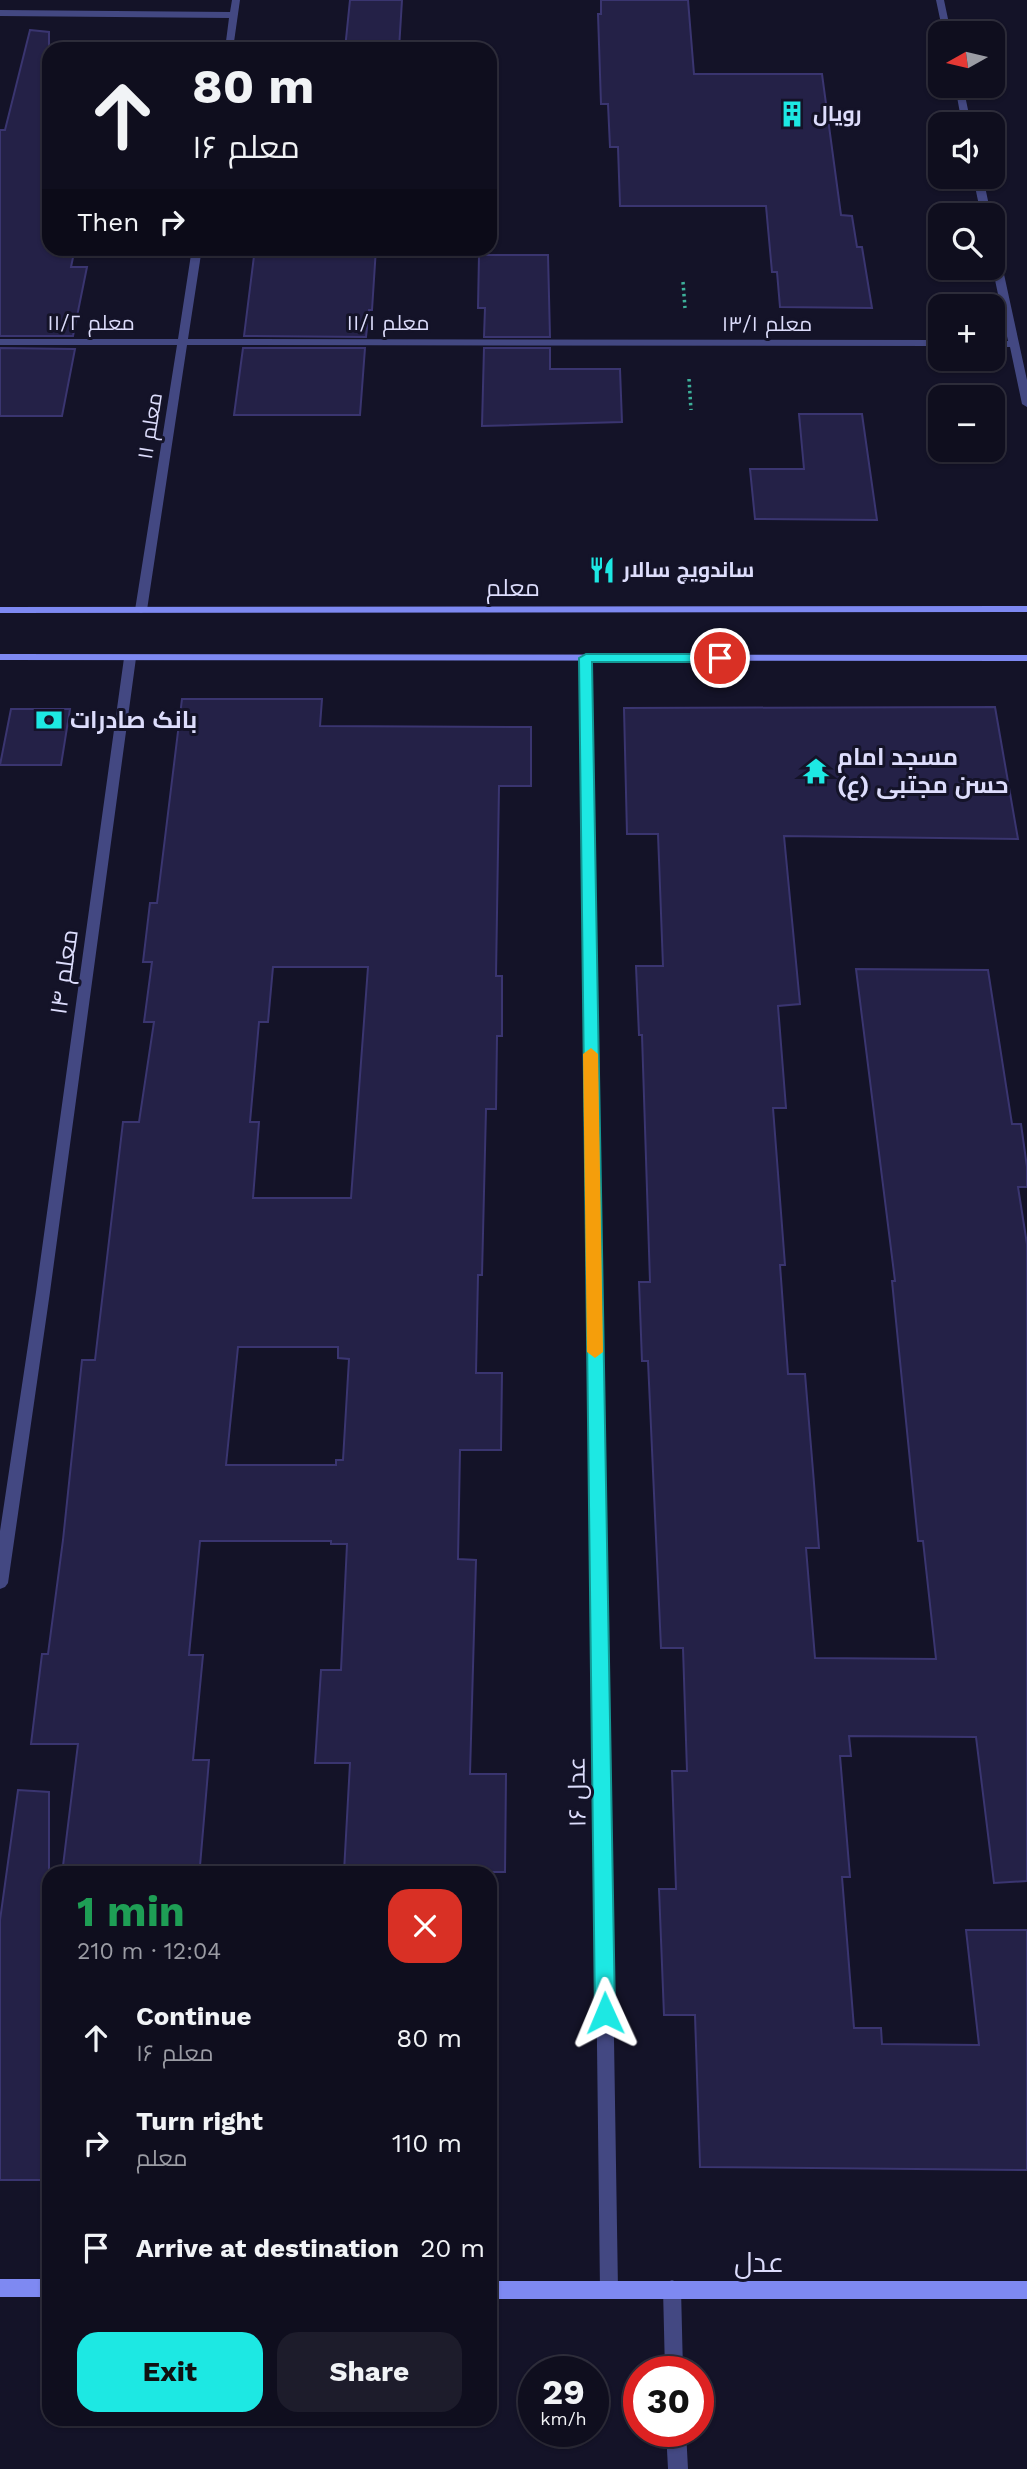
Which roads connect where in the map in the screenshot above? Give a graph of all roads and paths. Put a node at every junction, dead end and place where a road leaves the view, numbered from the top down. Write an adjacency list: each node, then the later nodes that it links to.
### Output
1 (236, 0): 4 (street)
2 (940, 0): 5 (street)
3 (0, 13): 4 (street)
4 (234, 15): 6 (street)
5 (945, 21)
6 (230, 42)
7 (196, 256): 10 (street, معلم ۱۱)
8 (1000, 280): 14 (street)
9 (0, 342): 10 (street, معلم ۱۱/۲)
10 (182, 342): 11 (street, معلم ۱۱/۱); 18 (street, معلم ۱۱)
11 (595, 343): 12 (street, معلم ۱۳/۱)
12 (928, 343)
13 (1005, 344): 14 (street)
14 (1014, 344): 15 (street)
15 (1027, 404)
16 (1027, 609): 18 (main road, معلم)
17 (0, 610): 18 (main road, معلم)
18 (141, 610)
19 (0, 657): 20 (main road)
20 (130, 657): 21 (main road); 23 (street, معلم ۱۴)
21 (586, 658): 22 (main road); 28 (street, عدل ۱۶)
22 (1027, 658)
23 (0, 1583)
24 (0, 2288): 25 (main road)
25 (42, 2288)
26 (672, 2289): 28 (main road, عدل); 29 (main road, عدل); 30 (street)
27 (497, 2290): 28 (main road, عدل)
28 (609, 2290)
29 (1027, 2290)
30 (674, 2356)
31 (677, 2447): 32 (street)
32 (678, 2469)

